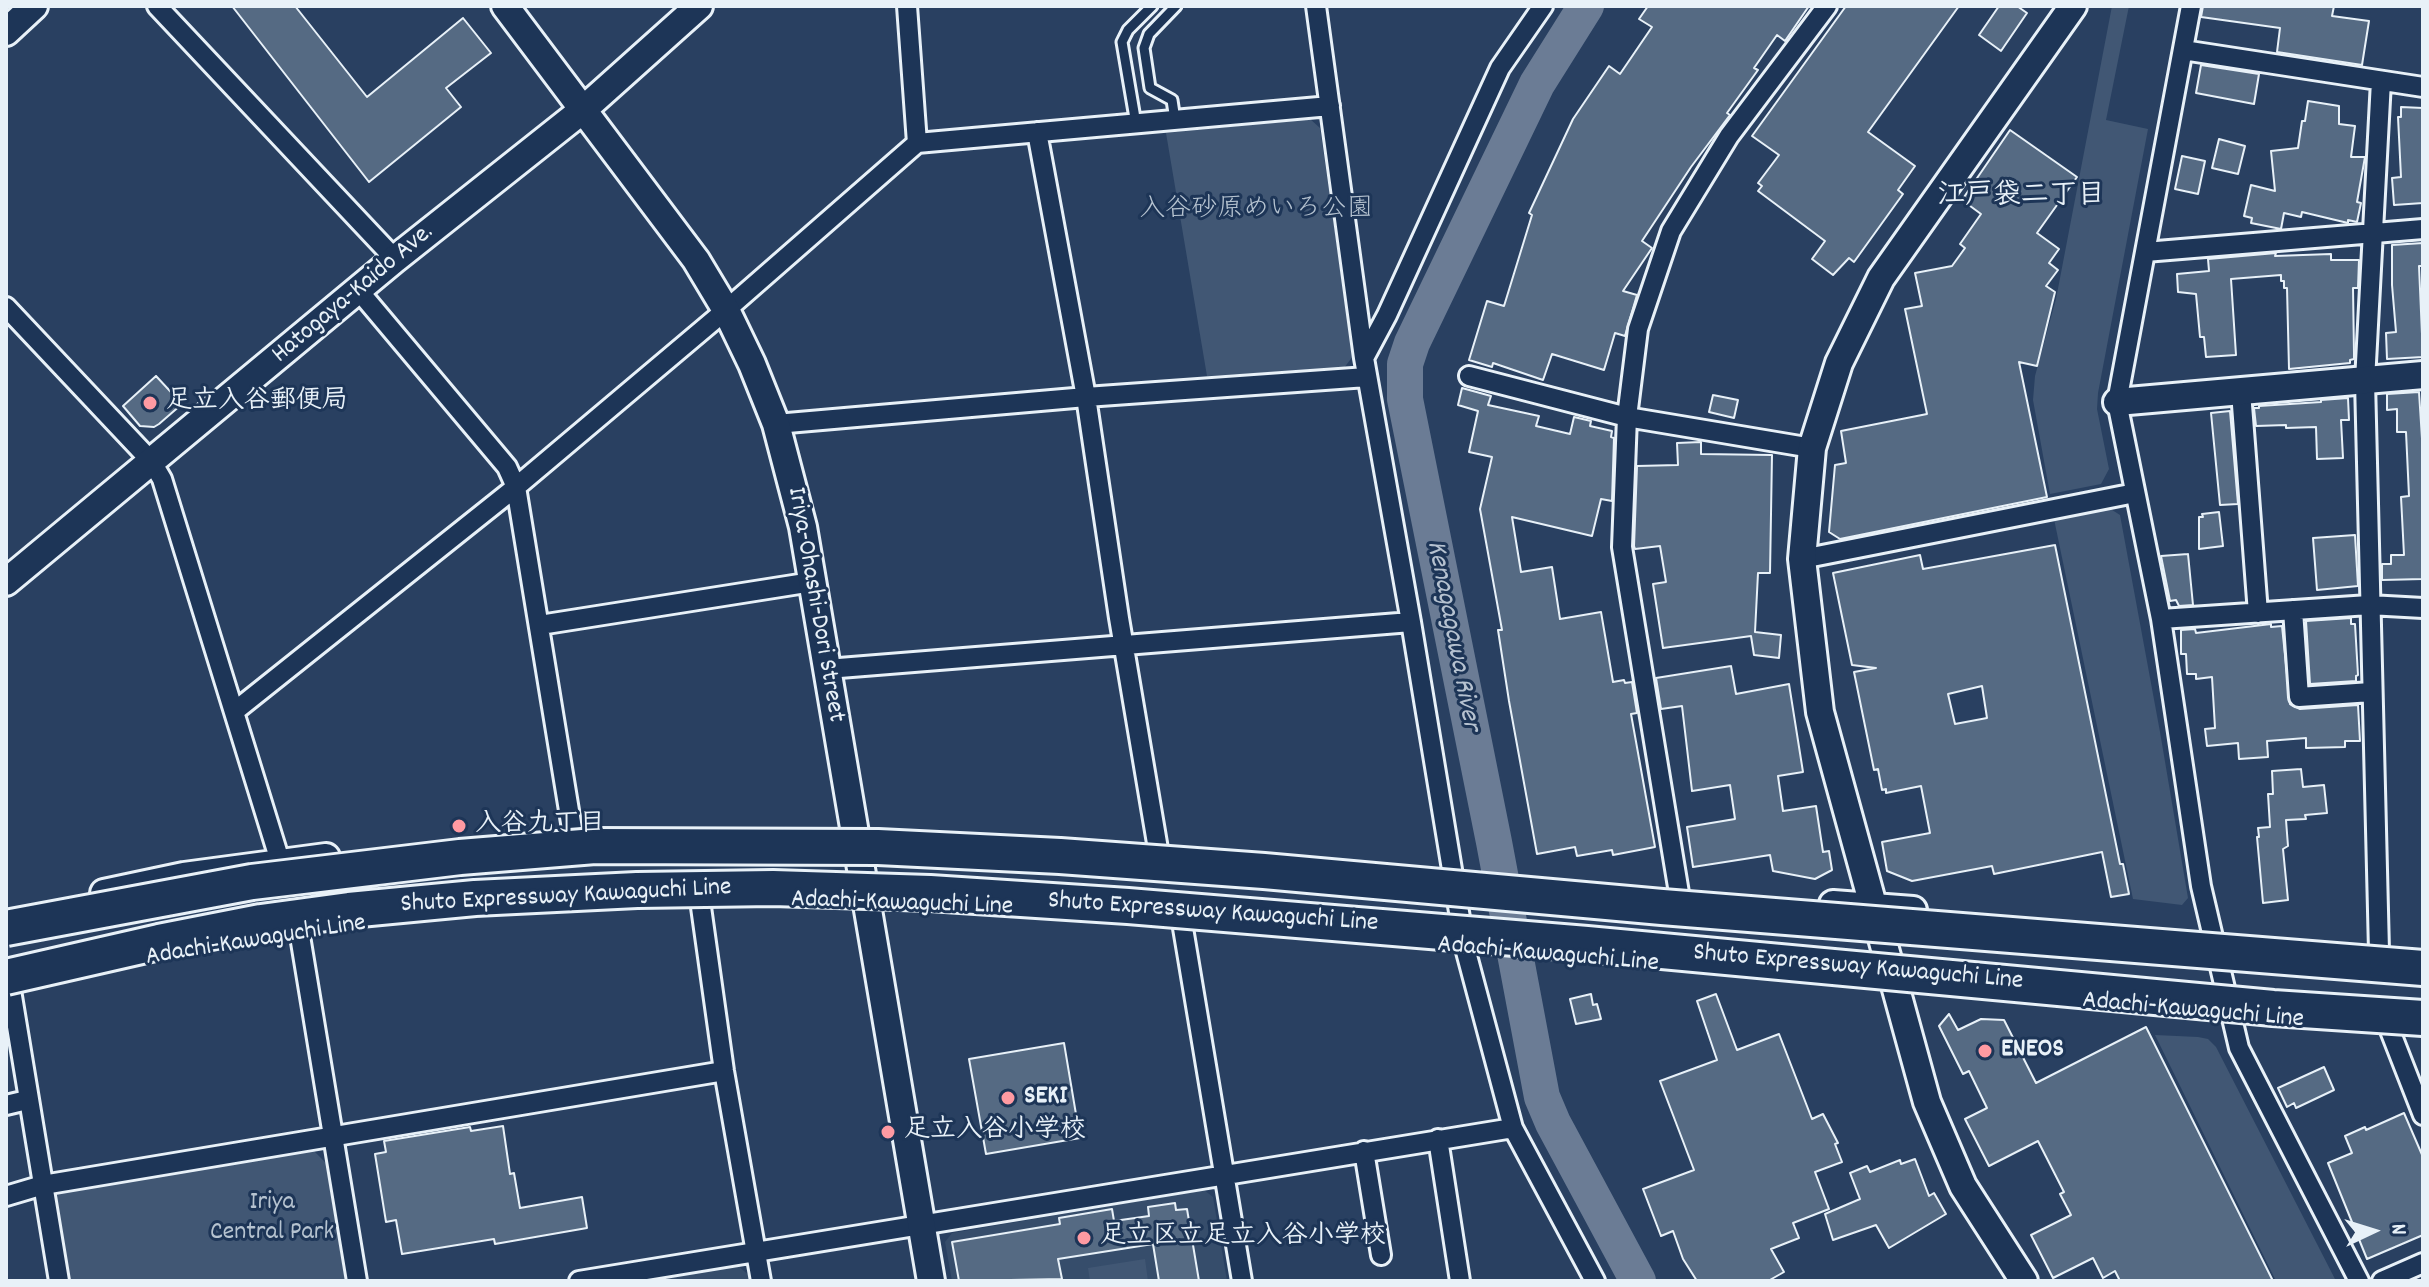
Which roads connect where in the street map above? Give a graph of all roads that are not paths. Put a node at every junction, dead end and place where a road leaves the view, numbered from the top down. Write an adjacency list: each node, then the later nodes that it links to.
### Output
1 (34, 6): 13 (main road)
2 (157, 6): 26 (street)
3 (505, 6): 18 (main road, Iriya-Ohashi-Dori Street)
4 (699, 6): 18 (main road, Hatogaya-Kaido Ave.)
5 (907, 6): 22 (street)
6 (1152, 6): 20 (lane)
7 (1176, 6): 19 (lane)
8 (1316, 6): 17 (street)
9 (1543, 6): 30 (street)
10 (1827, 6): 37 (street)
11 (2191, 6): 14 (street)
12 (2064, 9): 39 (main road)
13 (6, 32)
14 (2183, 50): 15 (street); 25 (street)
15 (2381, 81): 16 (street); 24 (street)
16 (2423, 87)
17 (1330, 106): 19 (street); 30 (street)
18 (584, 109): 26 (main road, Hatogaya-Kaido Ave.); 29 (main road, Iriya-Ohashi-Dori Street)
19 (1175, 120): 20 (street)
20 (1136, 124): 21 (street)
21 (1037, 132): 22 (street); 35 (street)
22 (917, 143): 29 (street)
23 (2423, 229): 24 (street)
24 (2372, 233): 25 (street); 33 (street)
25 (2145, 252): 36 (street)
26 (395, 259): 27 (main road, Hatogaya-Kaido Ave.)
27 (359, 291): 40 (main road, Hatogaya-Kaido Ave.); 41 (street)
28 (6, 307): 40 (street)
29 (726, 310): 38 (main road, Iriya-Ohashi-Dori Street); 41 (street)
30 (1365, 368): 35 (street); 51 (street)
31 (2423, 375): 33 (main road)
32 (1469, 376): 37 (street)
33 (2365, 381): 34 (main road); 46 (street)
34 (2241, 392): 36 (main road); 49 (street)
35 (1086, 397): 38 (street); 53 (street)
36 (2117, 402): 42 (street)
37 (1627, 417): 39 (street); 63 (street)
38 (776, 424): 45 (main road, Iriya-Ohashi-Dori Street)
39 (1812, 448): 43 (main road)
40 (152, 462): 44 (main road, Hatogaya-Kaido Ave.); 56 (street)
41 (516, 487): 52 (street); 56 (street)
42 (2135, 493): 43 (street); 50 (street)
43 (1802, 559): 66 (main road)
44 (6, 582)
45 (812, 582): 52 (street); 54 (main road, Iriya-Ohashi-Dori Street)
46 (2369, 605): 47 (street); 48 (street); 55 (street)
47 (2423, 608)
48 (2293, 610): 49 (street); 55 (street)
49 (2258, 613): 50 (street)
50 (2161, 619): 71 (street)
51 (1411, 622): 53 (street); 62 (street)
52 (540, 625): 58 (street)
53 (1123, 645): 54 (street); 59 (street)
54 (827, 669): 57 (main road, Iriya-Ohashi-Dori Street)
55 (2371, 692): 75 (street)
56 (235, 711): 60 (street)
57 (854, 831): 58 (main road); 59 (main road); 65 (main road, Iriya-Ohashi-Dori Street)
58 (573, 835): 60 (main road)
59 (1158, 849): 62 (main road)
60 (280, 861): 67 (main road)
61 (1264, 871): 69 (highway, Shuto Expressway Kawaguchi Line, bridge); 72 (highway, bridge); 77 (highway, Shuto Expressway Kawaguchi Line, bridge)
62 (1454, 873): 63 (main road); 74 (street)
63 (1679, 893): 66 (main road)
64 (700, 900): 65 (main road, Adachi-Kawaguchi Line); 70 (main road, Adachi-Kawaguchi Line); 85 (street)
65 (867, 903): 68 (main road, Adachi-Kawaguchi Line); 96 (main road, Iriya-Ohashi-Dori Street)
66 (1874, 907): 71 (main road); 79 (main road)
67 (6, 914)
68 (1182, 922): 74 (main road, Adachi-Kawaguchi Line); 93 (street)
69 (6, 928)
70 (299, 930): 78 (main road, Adachi-Kawaguchi Line); 90 (street)
71 (2214, 938): 75 (main road); 81 (street)
72 (6, 941)
73 (1587, 944): 78 (highway, Shuto Expressway Kawaguchi Line, bridge); 80 (highway, bridge); 82 (highway, Shuto Expressway Kawaguchi Line, bridge)
74 (1465, 948): 79 (main road, Adachi-Kawaguchi Line); 89 (street)
75 (2379, 951): 76 (main road)
76 (2423, 955)
77 (2423, 968)
78 (7, 977): 86 (street)
79 (1897, 987): 81 (main road, Adachi-Kawaguchi Line); 108 (main road)
80 (2423, 997)
81 (2231, 1015): 83 (main road, Adachi-Kawaguchi Line); 109 (street)
82 (2423, 1018)
83 (2389, 1028): 84 (main road, Adachi-Kawaguchi Line); 88 (street)
84 (2423, 1030)
85 (724, 1071): 90 (street); 97 (street)
86 (27, 1100): 87 (street); 94 (street)
87 (6, 1105)
88 (2423, 1115)
89 (1513, 1128): 91 (street); 107 (street)
90 (333, 1137): 94 (street); 101 (street)
91 (1438, 1139): 92 (street); 106 (street)
92 (1364, 1151): 93 (street); 98 (street)
93 (1224, 1173): 96 (street); 105 (street)
94 (43, 1185): 95 (street); 100 (street)
95 (6, 1196)
96 (921, 1224): 97 (street); 104 (main road, Iriya-Ohashi-Dori Street)
97 (757, 1252): 102 (street); 103 (street)
98 (1381, 1255)
99 (2423, 1263): 110 (street)
100 (59, 1281)
101 (357, 1281)
102 (579, 1281)
103 (761, 1281)
104 (931, 1281)
105 (1242, 1281)
106 (1460, 1281)
107 (1595, 1281)
108 (2024, 1281)
109 (2359, 1281)
110 (2382, 1281)

